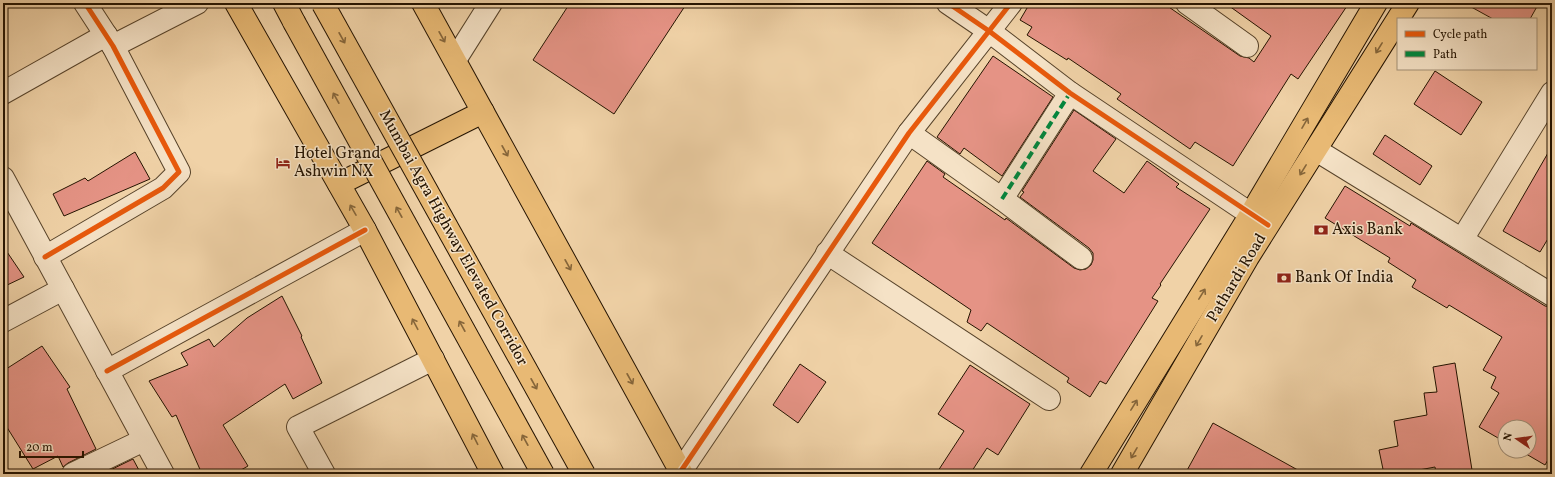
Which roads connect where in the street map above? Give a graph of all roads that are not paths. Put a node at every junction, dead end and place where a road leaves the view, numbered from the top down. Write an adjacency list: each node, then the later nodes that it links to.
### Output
1 (85, 3): 16 (street)
2 (198, 3): 16 (street)
3 (236, 3): 26 (main road)
4 (284, 3): 46 (main road, one-way to 4, bridge)
5 (423, 3): 18 (main road, one-way to 18)
6 (492, 3): 18 (street)
7 (948, 3): 15 (street)
8 (1011, 3): 15 (street)
9 (1187, 3): 17 (street)
10 (1376, 3): 28 (main road, one-way to 10)
11 (1408, 3): 13 (main road, Pathardi Road, one-way to 13)
12 (323, 4): 47 (main road, Mumbai Agra Highway Elevated Corridor, one-way to 47, bridge)
13 (1399, 18)
14 (1397, 21): 24 (main road, Pathardi Road, one-way to 24)
15 (989, 31): 20 (street); 23 (street)
16 (110, 41): 19 (street); 32 (street)
17 (1247, 46)
18 (455, 60): 22 (main road)
19 (3, 93)
20 (1070, 93): 27 (street); 28 (street)
21 (1552, 93): 30 (street)
22 (483, 112): 26 (main road); 41 (main road, one-way to 41)
23 (909, 133): 27 (street); 31 (street)
24 (1316, 150): 28 (main road, Pathardi Road, one-way to 28); 30 (street)
25 (3, 178): 32 (street)
26 (338, 184): 29 (main road, one-way to 26)
27 (1002, 199): 33 (street)
28 (1260, 220): 48 (main road, one-way to 28); 49 (main road, Pathardi Road, one-way to 49)
29 (365, 230): 37 (main road, one-way to 29); 38 (street)
30 (1463, 238): 35 (street)
31 (827, 253): 39 (street); 41 (street)
32 (45, 257): 34 (street)
33 (1081, 258)
34 (63, 289): 36 (street); 38 (street)
35 (1552, 295)
36 (3, 320)
37 (433, 359): 44 (street); 45 (main road, one-way to 37)
38 (107, 371): 40 (street)
39 (1049, 399)
40 (144, 440): 42 (street); 43 (street)
41 (681, 472)
42 (73, 474)
43 (163, 474)
44 (324, 474)
45 (493, 474)
46 (543, 474)
47 (584, 474)
48 (1091, 474)
49 (1122, 474)

